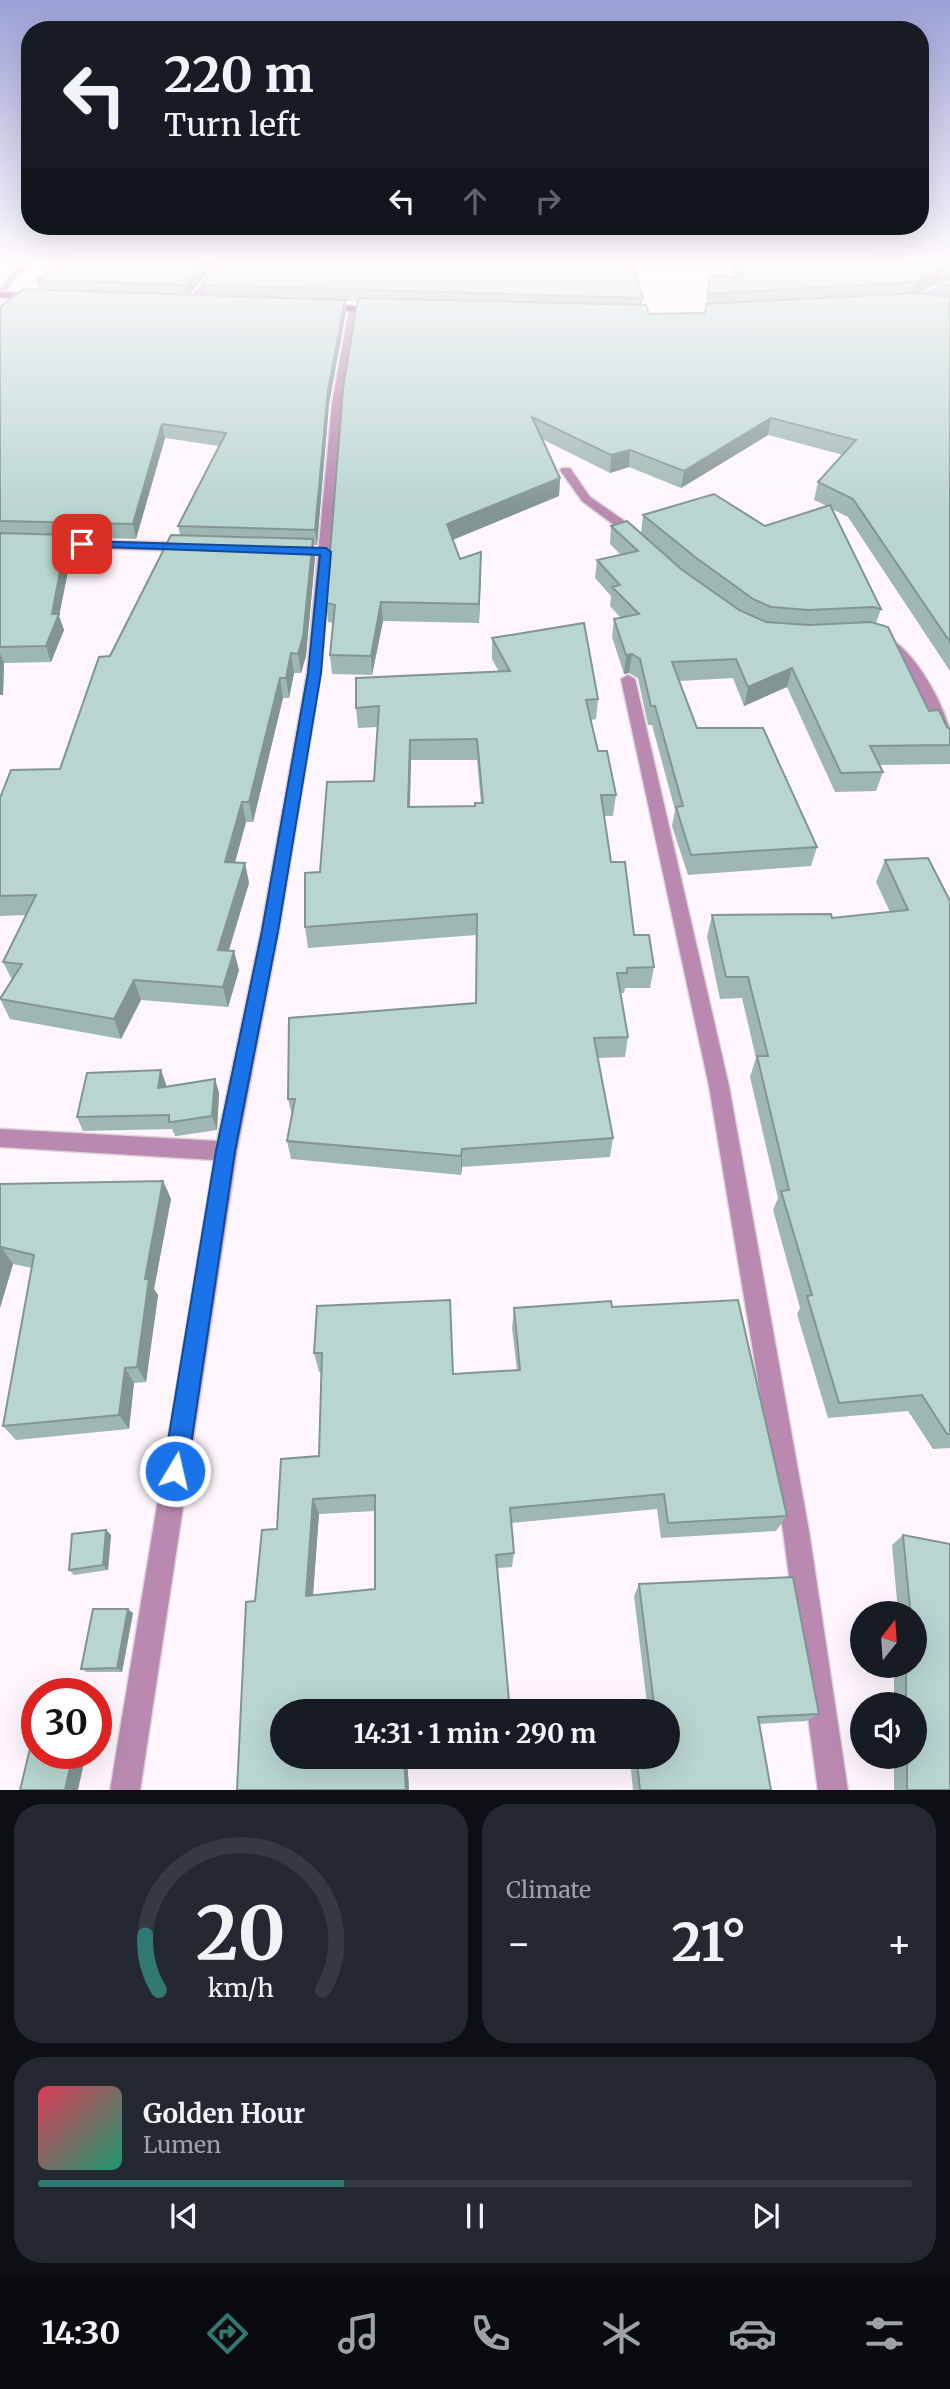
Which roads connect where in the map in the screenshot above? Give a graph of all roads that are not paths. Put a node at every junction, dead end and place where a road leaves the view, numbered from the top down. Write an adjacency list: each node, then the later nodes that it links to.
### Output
1 (347, 344): 10 (street)
2 (566, 470): 4 (street)
3 (0, 542): 5 (street)
4 (642, 547)
5 (204, 548)
6 (867, 634): 8 (street)
7 (628, 679): 12 (street)
8 (950, 746)
9 (0, 1138): 10 (street)
10 (226, 1151): 11 (street)
11 (125, 1790)
12 (833, 1790)

